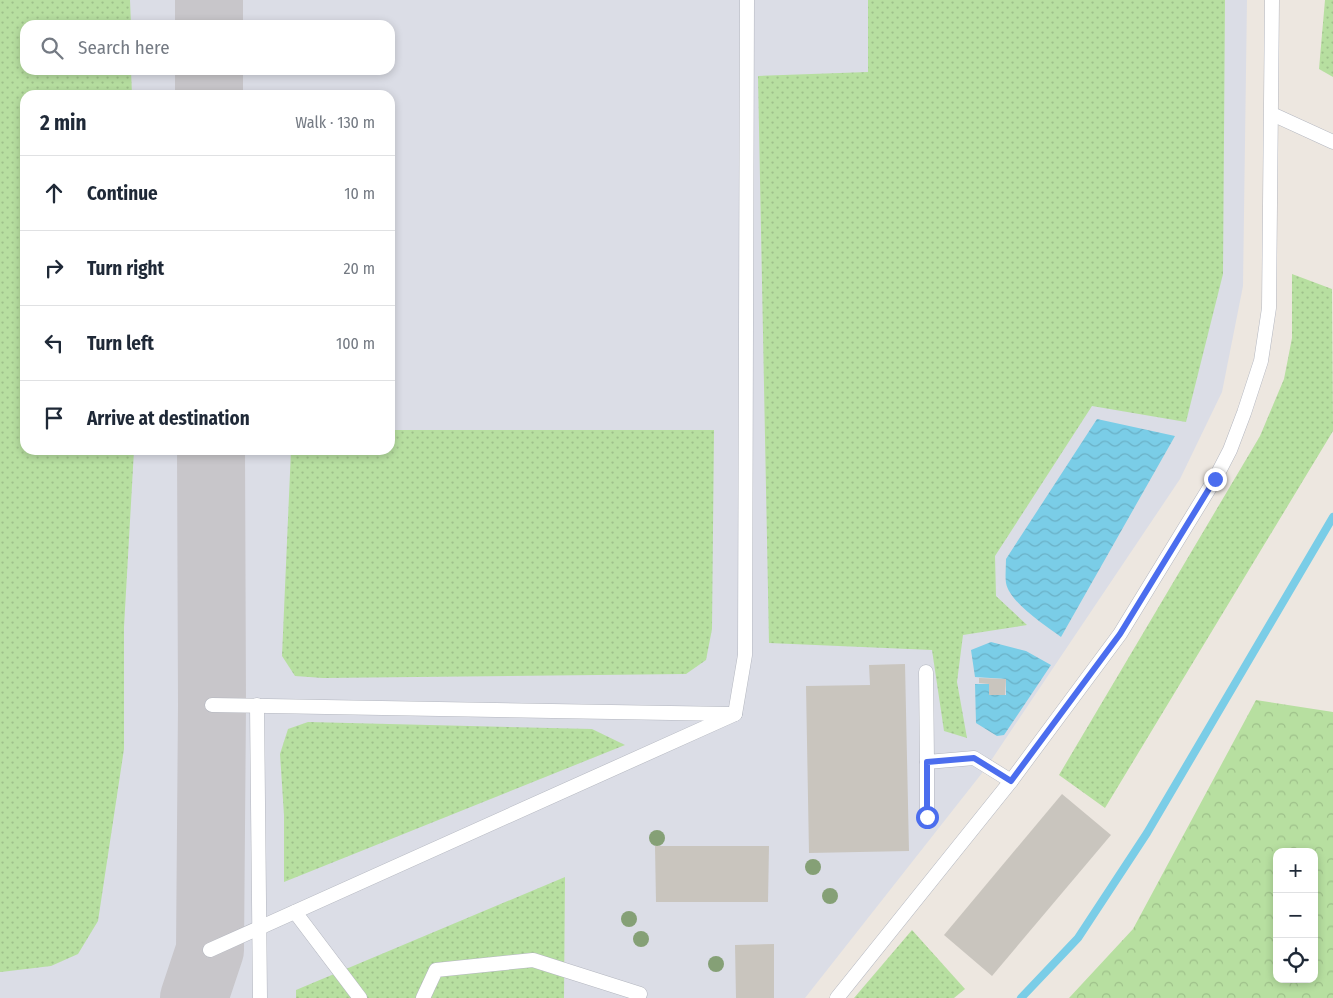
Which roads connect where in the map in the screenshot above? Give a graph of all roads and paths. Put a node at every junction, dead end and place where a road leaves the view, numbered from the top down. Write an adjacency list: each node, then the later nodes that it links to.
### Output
1 (746, 0): 8 (lane)
2 (1272, 0): 3 (lane)
3 (1272, 114): 4 (lane); 10 (lane)
4 (1333, 142)
5 (926, 672): 9 (lane)
6 (212, 705): 7 (lane)
7 (257, 705): 8 (lane); 13 (lane)
8 (735, 714): 12 (lane)
9 (927, 762): 10 (lane); 11 (lane)
10 (1011, 781): 19 (lane)
11 (927, 817)
12 (295, 912): 13 (lane); 17 (lane)
13 (260, 928): 14 (lane); 16 (lane)
14 (210, 950)
15 (640, 994): 18 (lane)
16 (260, 998)
17 (360, 998)
18 (423, 998)
19 (837, 998)

